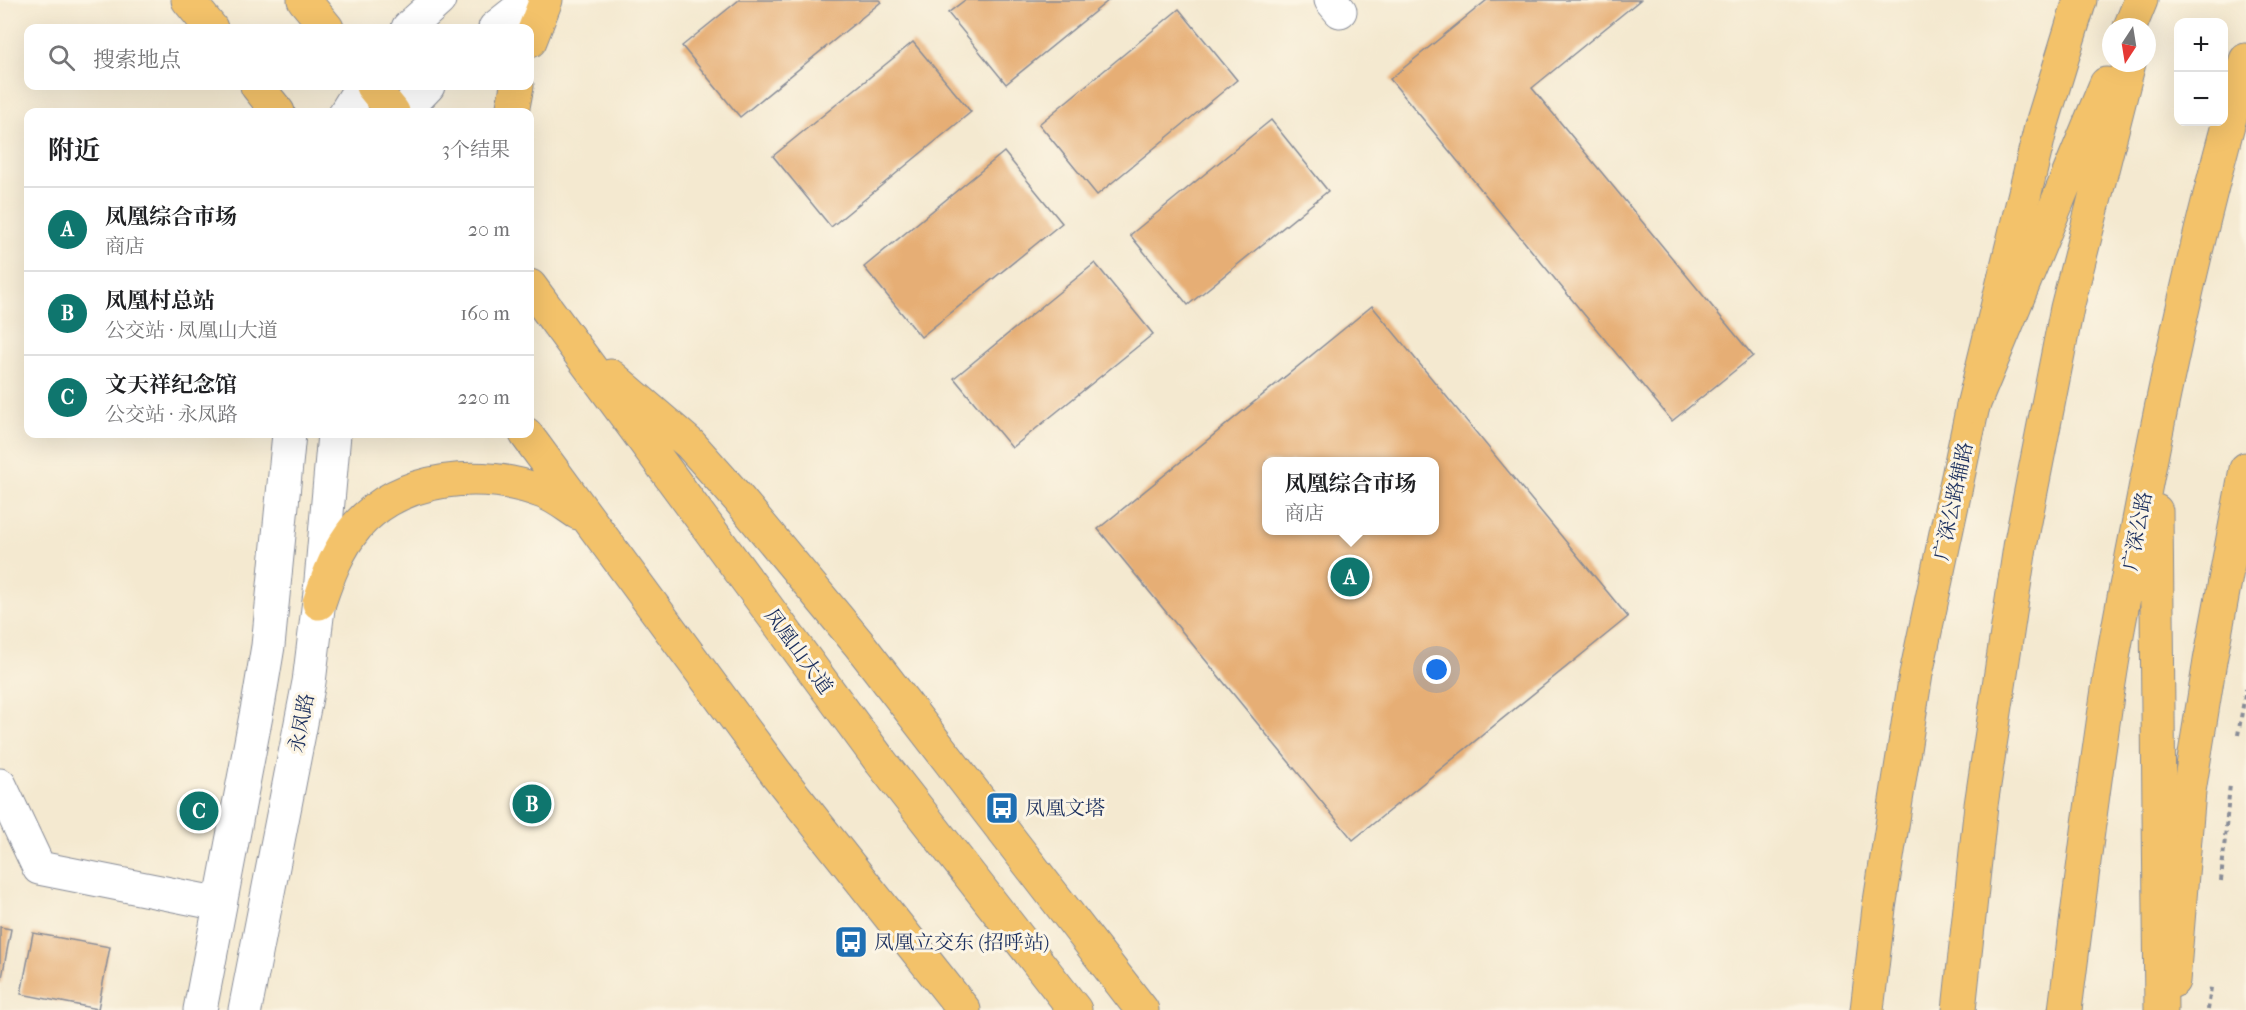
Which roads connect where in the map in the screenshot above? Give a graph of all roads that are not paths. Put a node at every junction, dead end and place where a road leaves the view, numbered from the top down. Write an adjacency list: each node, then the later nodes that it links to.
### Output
1 (188, 0): 10 (main road)
2 (304, 0): 11 (main road)
3 (439, 0): 12 (street)
4 (530, 0): 13 (street)
5 (546, 0): 14 (main road)
6 (2080, 0): 30 (main road, 广深公路辅路)
7 (2143, 0): 8 (main road); 9 (main road)
8 (2134, 18)
9 (2140, 18)
10 (208, 24)
11 (324, 24)
12 (412, 24)
13 (500, 24)
14 (534, 31)
15 (2246, 60): 34 (main road, 广深公路)
16 (2111, 72): 30 (main road)
17 (2127, 72): 46 (main road)
18 (260, 90): 23 (main road)
19 (360, 90): 24 (street)
20 (375, 90): 25 (main road)
21 (424, 90): 26 (street)
22 (516, 90): 27 (main road)
23 (275, 108)
24 (348, 108)
25 (390, 108)
26 (407, 108)
27 (513, 108)
28 (534, 291): 29 (main road, 凤凰山大道)
29 (574, 346): 43 (main road, 凤凰山大道); 44 (main road)
30 (1973, 406): 45 (main road, 广深公路辅路)
31 (289, 438): 39 (street)
32 (334, 438): 37 (street, 永凤路)
33 (529, 438): 36 (main road)
34 (2155, 438): 47 (main road, 广深公路); 48 (main road)
35 (2246, 469): 49 (main road)
36 (592, 523): 37 (main road); 42 (main road)
37 (319, 603): 41 (street, 永凤路)
38 (0, 785): 39 (street)
39 (220, 904): 40 (street)
40 (200, 1010)
41 (245, 1010)
42 (964, 1010)
43 (1075, 1010)
44 (1142, 1010)
45 (1867, 1010)
46 (1959, 1010)
47 (2065, 1010)
48 (2161, 1010)
49 (2170, 1010)

